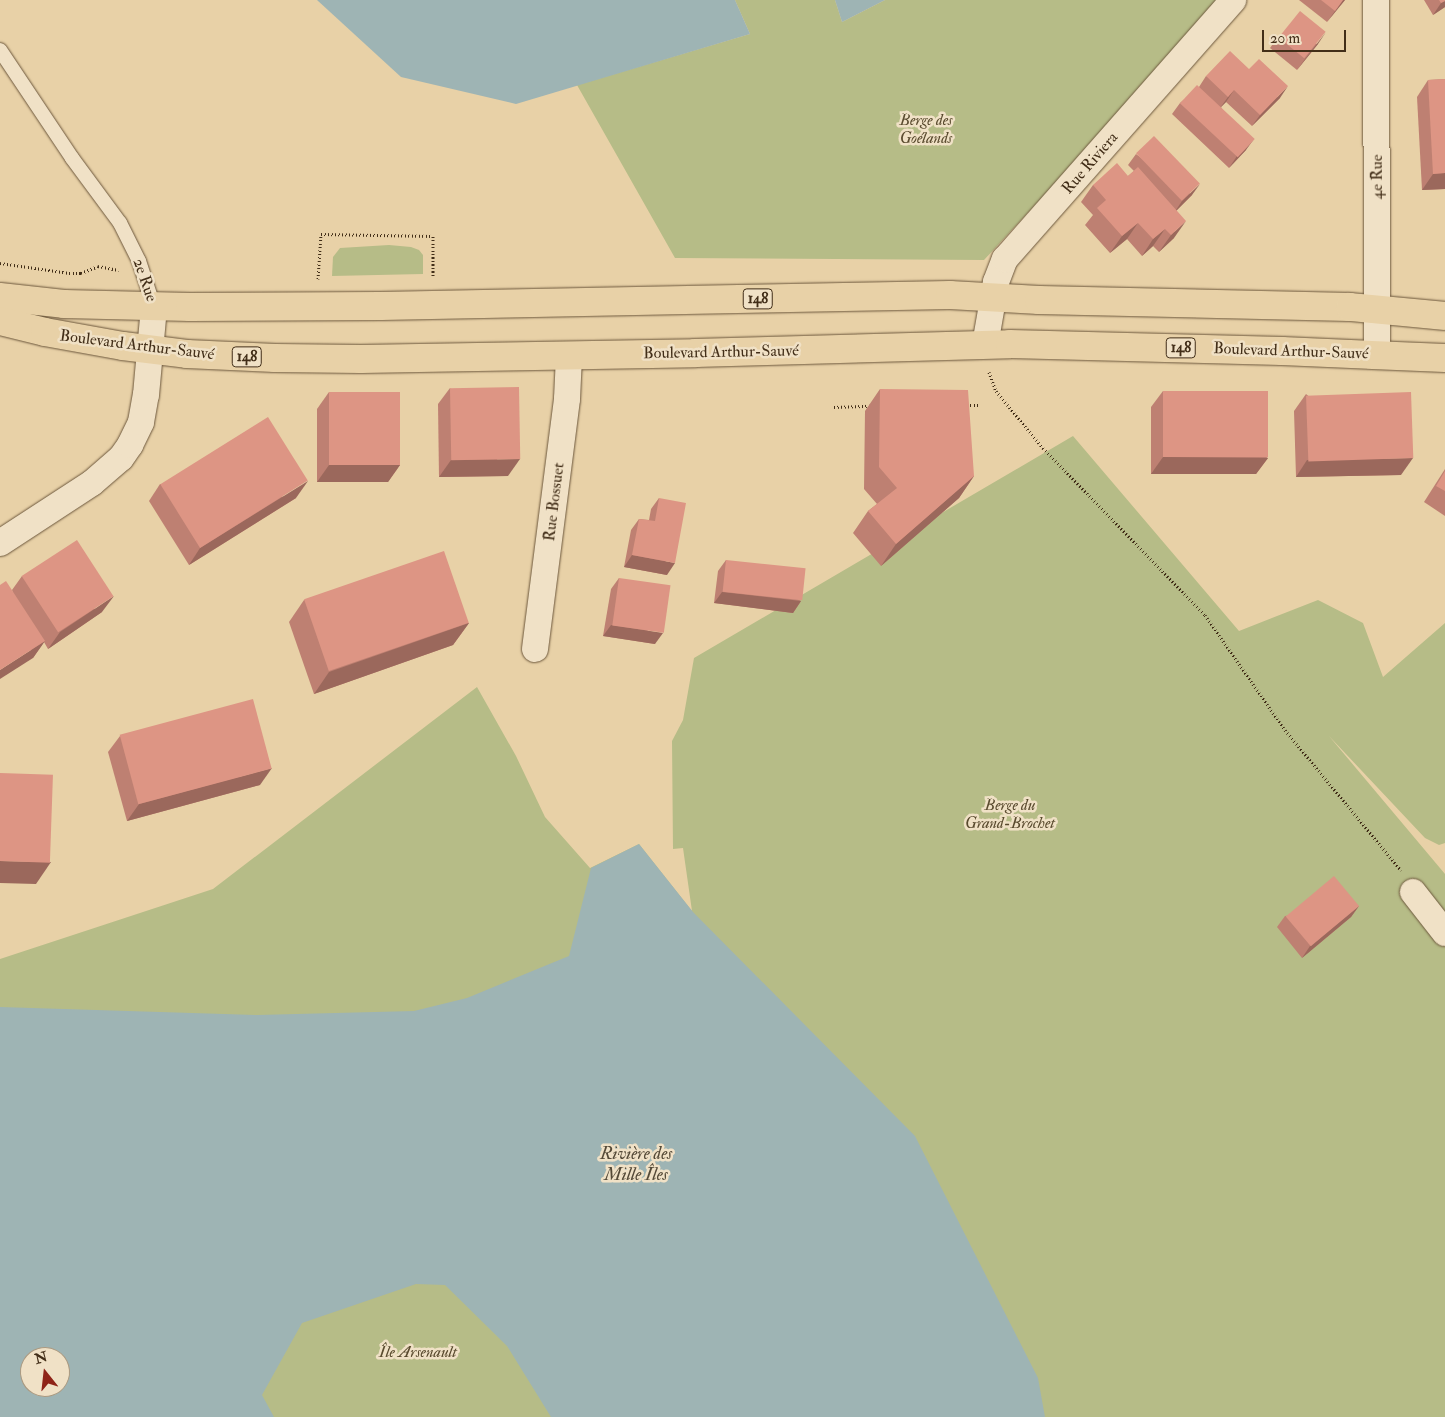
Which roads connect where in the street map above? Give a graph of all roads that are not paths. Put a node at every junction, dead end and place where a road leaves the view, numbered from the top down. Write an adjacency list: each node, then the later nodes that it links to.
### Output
1 (1233, 0): 5 (street, Rue Riviera)
2 (1376, 0): 7 (street, 4e Rue)
3 (0, 50): 6 (lane, 2e Rue)
4 (0, 297): 6 (main road, Boulevard Arthur-Sauvé / 148)
5 (993, 297): 6 (main road, Boulevard Arthur-Sauvé / 148); 7 (main road, Boulevard Arthur-Sauvé / 148); 10 (street, Rue Riviera)
6 (154, 307): 11 (street, 2e Rue)
7 (1378, 310): 8 (main road, Boulevard Arthur-Sauvé / 148); 12 (street, 4e Rue)
8 (1445, 316)
9 (0, 321): 11 (main road, Boulevard Arthur-Sauvé / 148)
10 (985, 345): 12 (main road, Boulevard Arthur-Sauvé / 148); 13 (main road, Boulevard Arthur-Sauvé / 148)
11 (151, 350): 13 (main road, Boulevard Arthur-Sauvé / 148); 15 (street, 2e Rue)
12 (1377, 354): 14 (main road, Boulevard Arthur-Sauvé / 148)
13 (569, 356): 16 (street, Rue Bossuet)
14 (1445, 358)
15 (0, 543)
16 (534, 649)
17 (1409, 883): 18 (street)
18 (1445, 933)

